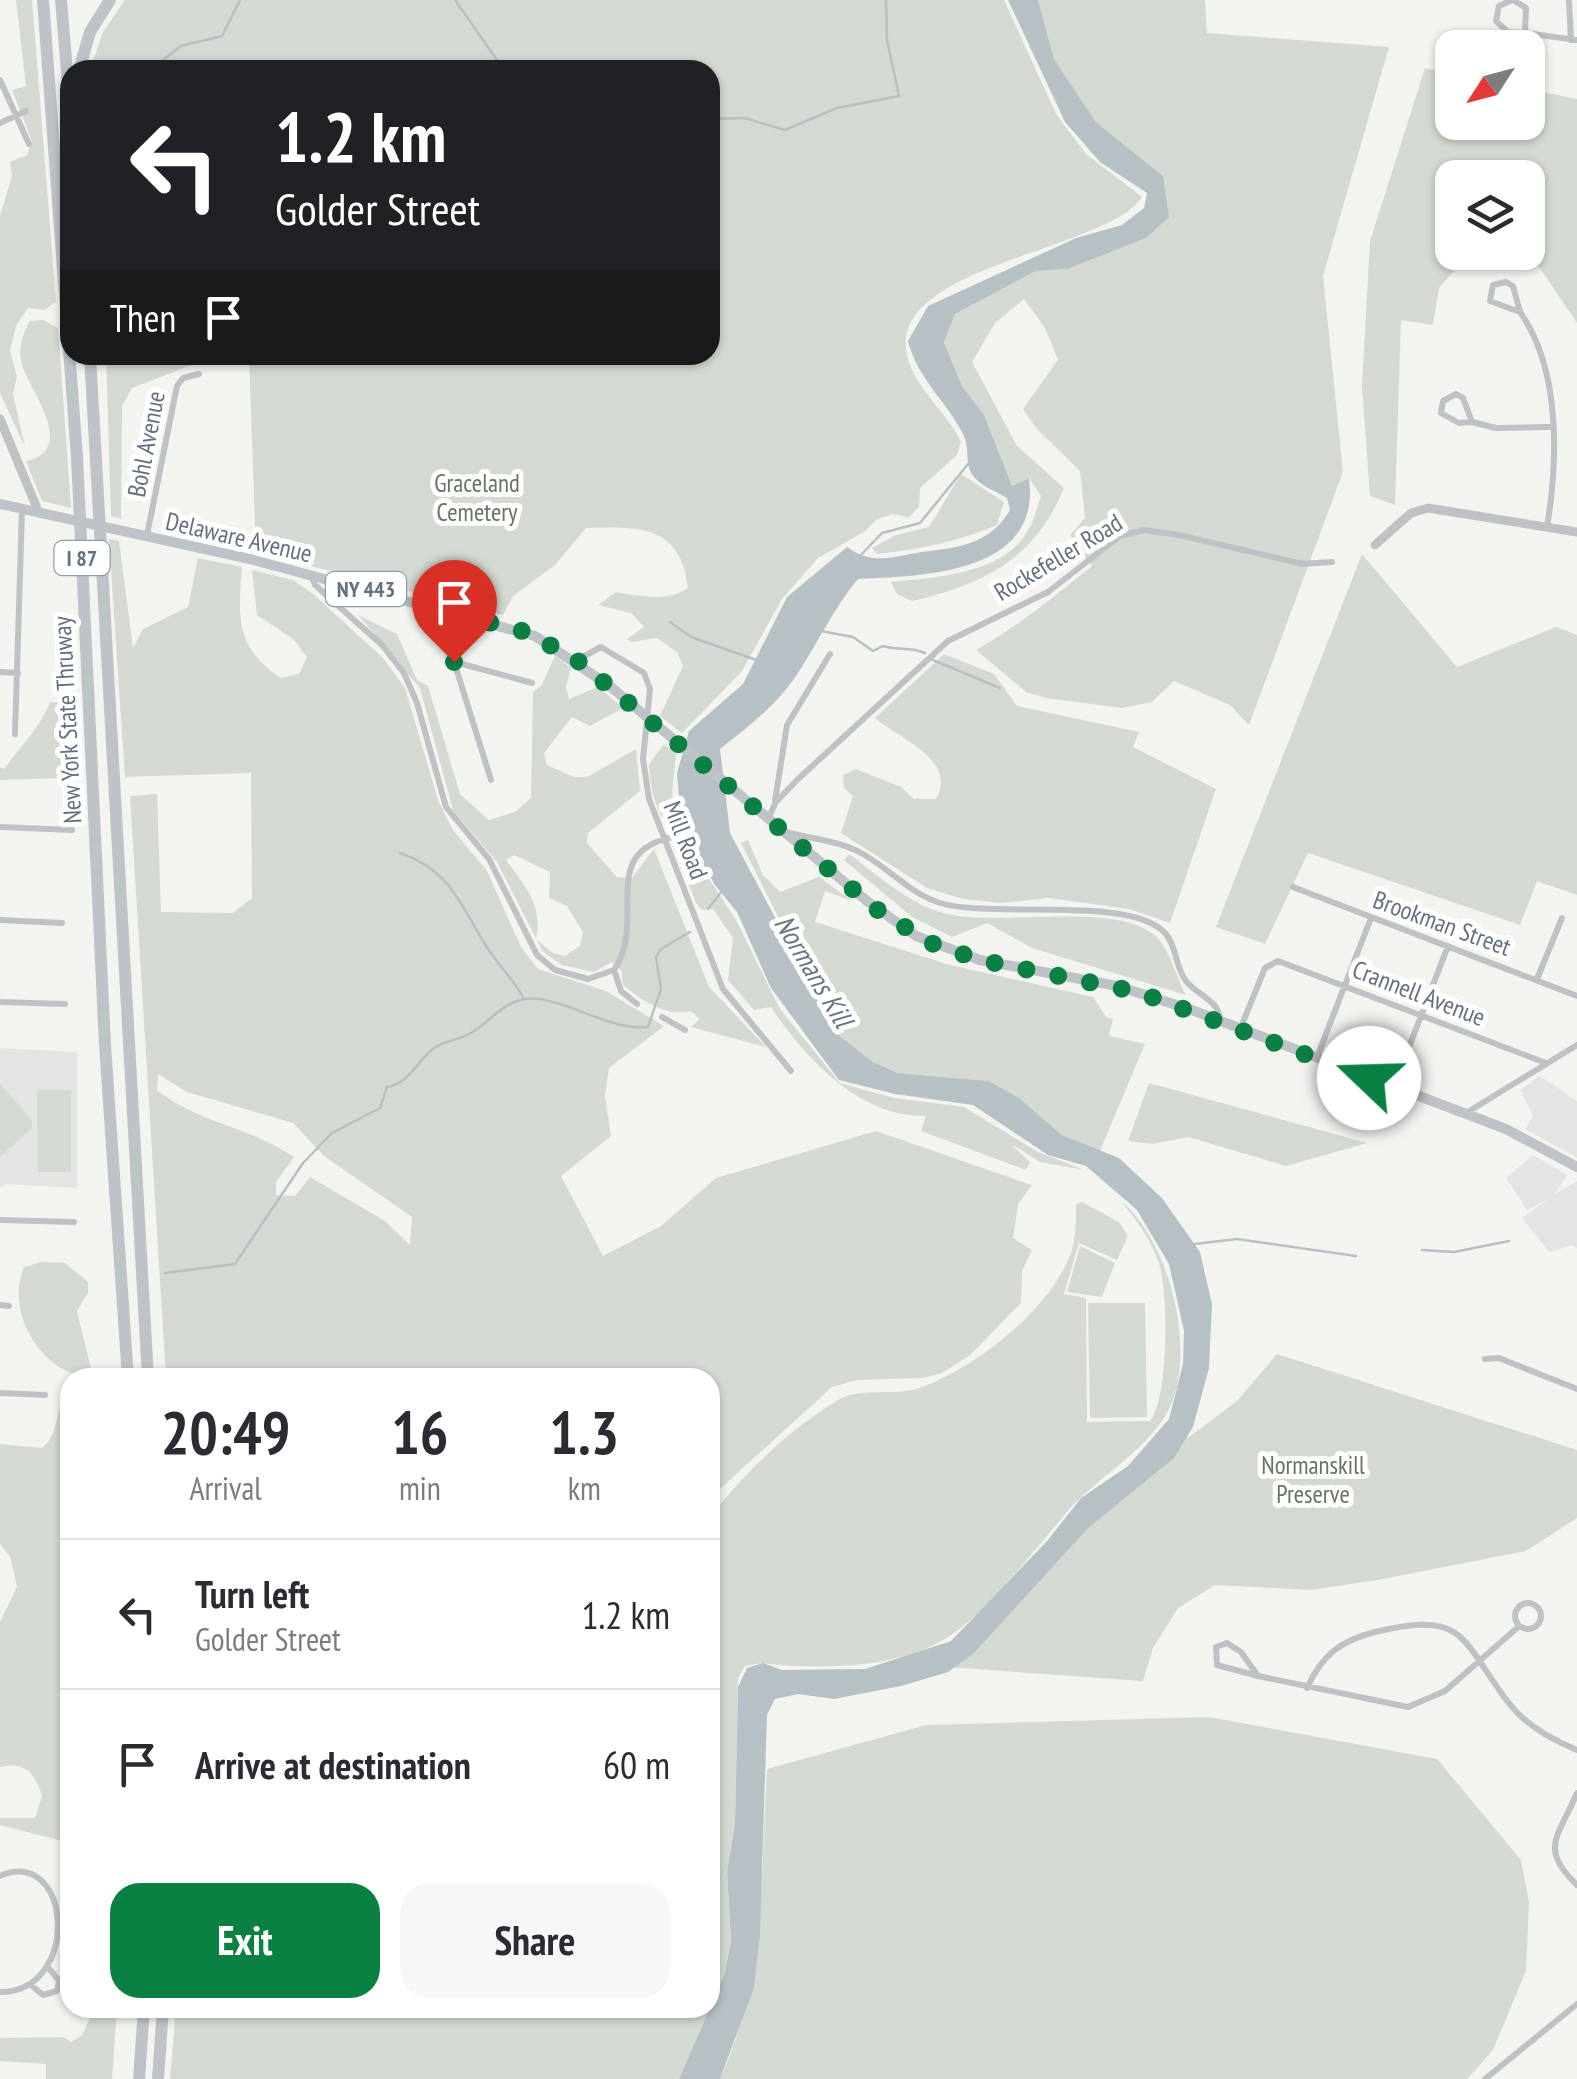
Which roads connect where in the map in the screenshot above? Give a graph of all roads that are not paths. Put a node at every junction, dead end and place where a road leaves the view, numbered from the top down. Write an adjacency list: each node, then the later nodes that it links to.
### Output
1 (41, 0): 17 (highway, New York State Thruway / I 87)
2 (61, 0): 10 (highway)
3 (110, 0): 11 (highway)
4 (1513, 0): 6 (street); 7 (street)
5 (1569, 0): 9 (street)
6 (1506, 30)
7 (1525, 30)
8 (1545, 36): 9 (street)
9 (1574, 40)
10 (66, 60)
11 (82, 60)
12 (0, 80): 14 (street)
13 (26, 112): 14 (street)
14 (16, 116): 15 (street); 16 (street)
15 (0, 123)
16 (28, 144)
17 (60, 231)
18 (1520, 312): 18 (street); 24 (street)
19 (70, 365): 76 (highway, New York State Thruway / I 87)
20 (91, 365): 77 (highway, New York State Thruway / I 87)
21 (199, 374): 30 (street, Bohl Avenue)
22 (0, 419): 27 (street)
23 (1472, 422): 23 (street); 24 (street)
24 (1550, 428): 28 (street)
25 (0, 504): 26 (main road, Delaware Avenue / NY 443)
26 (22, 509): 27 (main road, Delaware Avenue / NY 443); 39 (street)
27 (40, 513): 30 (main road, Delaware Avenue / NY 443)
28 (1546, 527): 29 (street); 31 (street)
29 (1577, 532)
30 (147, 537): 33 (main road, Delaware Avenue / NY 443)
31 (1374, 544)
32 (1332, 562): 43 (street, Rockefeller Road)
33 (310, 574): 34 (main road, Delaware Avenue / NY 443); 54 (street)
34 (447, 611): 36 (main road, Delaware Avenue / NY 443); 37 (street)
35 (830, 654): 43 (street)
36 (577, 660): 47 (street, Mill Road); 63 (main road, Delaware Avenue / NY 443)
37 (454, 662): 40 (street); 42 (street)
38 (0, 672): 39 (street)
39 (18, 673): 41 (street)
40 (532, 683)
41 (15, 734)
42 (491, 780)
43 (776, 802): 63 (street)
44 (0, 827): 45 (street)
45 (72, 830)
46 (684, 835): 47 (street)
47 (663, 838): 54 (street); 69 (street, Mill Road)
48 (1294, 887): 49 (street, Brookman Street)
49 (1371, 918): 53 (street, Brookman Street); 56 (street)
50 (1562, 918): 55 (street)
51 (0, 920): 52 (street)
52 (62, 922)
53 (1448, 946): 55 (street, Brookman Street); 61 (street)
54 (614, 970): 60 (street)
55 (1537, 979): 57 (street, Brookman Street)
56 (1345, 986): 61 (street, Crannell Avenue); 64 (street, Crannell Avenue); 67 (street)
57 (1577, 996)
58 (0, 1002): 59 (street)
59 (65, 1004)
60 (636, 1004)
61 (1421, 1016): 68 (street, Crannell Avenue); 70 (street)
62 (662, 1017): 65 (street)
63 (1220, 1021): 64 (main road, Delaware Avenue / NY 443)
64 (1240, 1028): 67 (main road, Delaware Avenue / NY 443)
65 (685, 1030)
66 (1577, 1045): 68 (street)
67 (1317, 1058): 70 (main road, Delaware Avenue / NY 443)
68 (1546, 1063): 71 (street)
69 (790, 1070)
70 (1394, 1087): 71 (main road, Delaware Avenue / NY 443)
71 (1465, 1114): 72 (main road, Delaware Avenue / NY 443)
72 (1577, 1167)
73 (0, 1220): 74 (street)
74 (74, 1222)
75 (1485, 1359): 78 (street)
76 (127, 1368)
77 (147, 1368)
78 (1577, 1389)
79 (0, 1393): 80 (street)
80 (45, 1395)
81 (1517, 1628): 81 (street); 82 (street)
82 (1482, 1661): 84 (street); 84 (street); 85 (street)
83 (1258, 1676): 83 (street); 84 (street)
84 (1307, 1688)
85 (1577, 1750)
86 (1577, 1793): 88 (street)
87 (0, 1876): 89 (street)
88 (1577, 1885)
89 (48, 1967): 90 (street); 90 (street)
90 (31, 1984): 91 (street)
91 (0, 1992)
92 (1577, 2004): 97 (street)
93 (143, 2018): 95 (highway)
94 (162, 2018): 96 (highway)
95 (138, 2079)
96 (158, 2079)
97 (1486, 2079)

